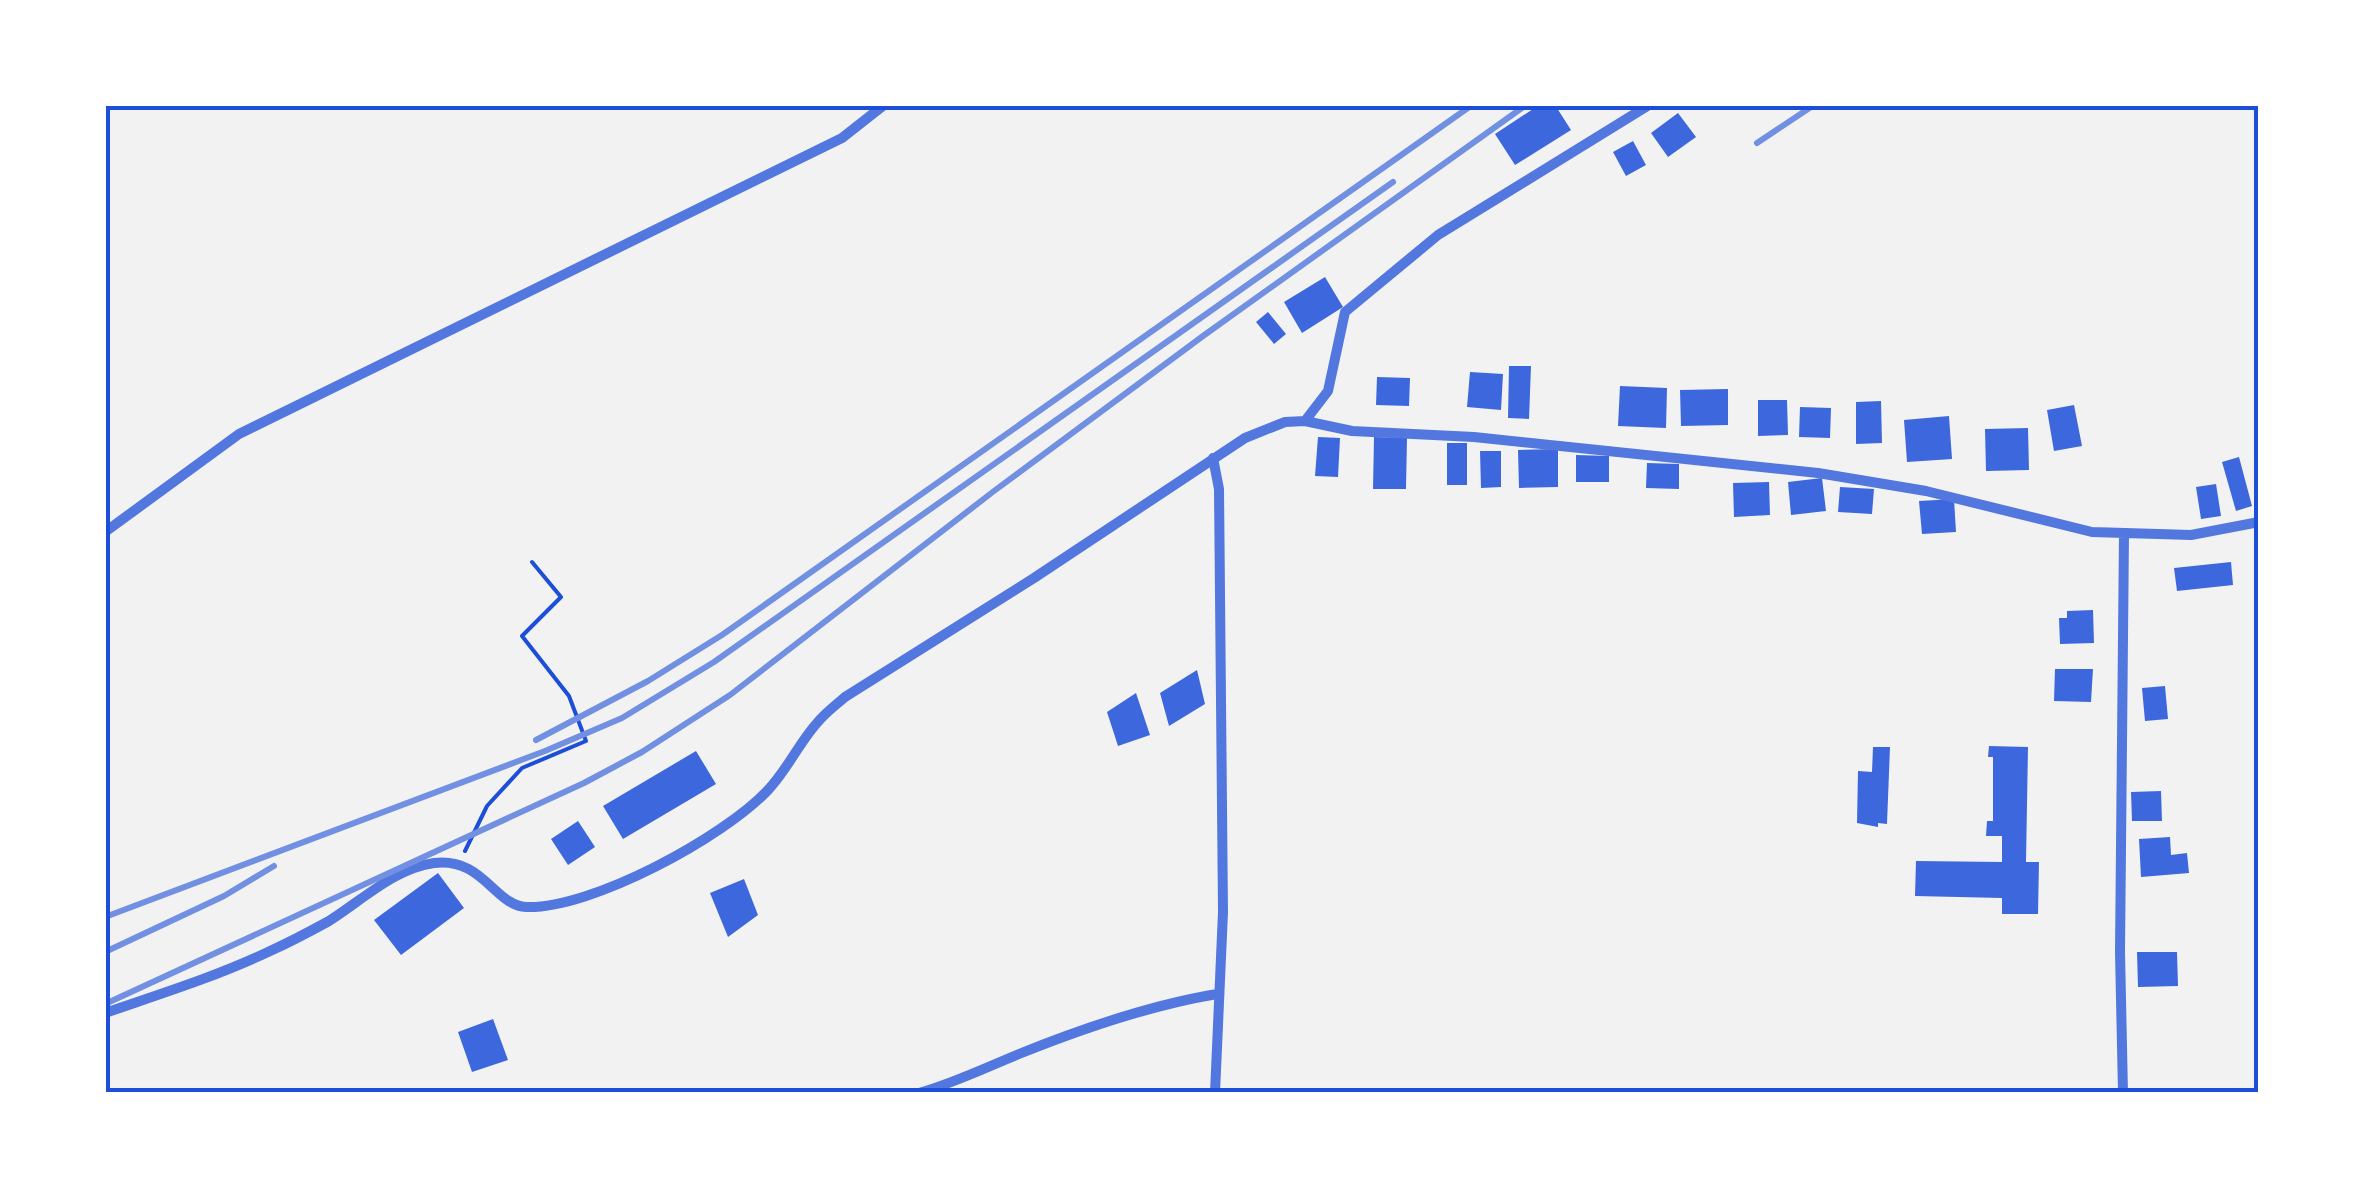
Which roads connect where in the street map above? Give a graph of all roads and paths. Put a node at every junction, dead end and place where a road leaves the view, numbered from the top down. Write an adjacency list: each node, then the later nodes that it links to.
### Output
1 (884, 105): 6 (street)
2 (1649, 105): 3 (street)
3 (1305, 421): 4 (street); 7 (street)
4 (1213, 458): 9 (street); 10 (street)
5 (2259, 522): 7 (street)
6 (105, 532)
7 (2124, 533): 14 (street)
8 (532, 562): 9 (path)
9 (458, 866): 11 (street)
10 (1217, 994): 12 (street); 13 (street)
11 (105, 1014)
12 (919, 1093)
13 (1214, 1093)
14 (2123, 1093)

